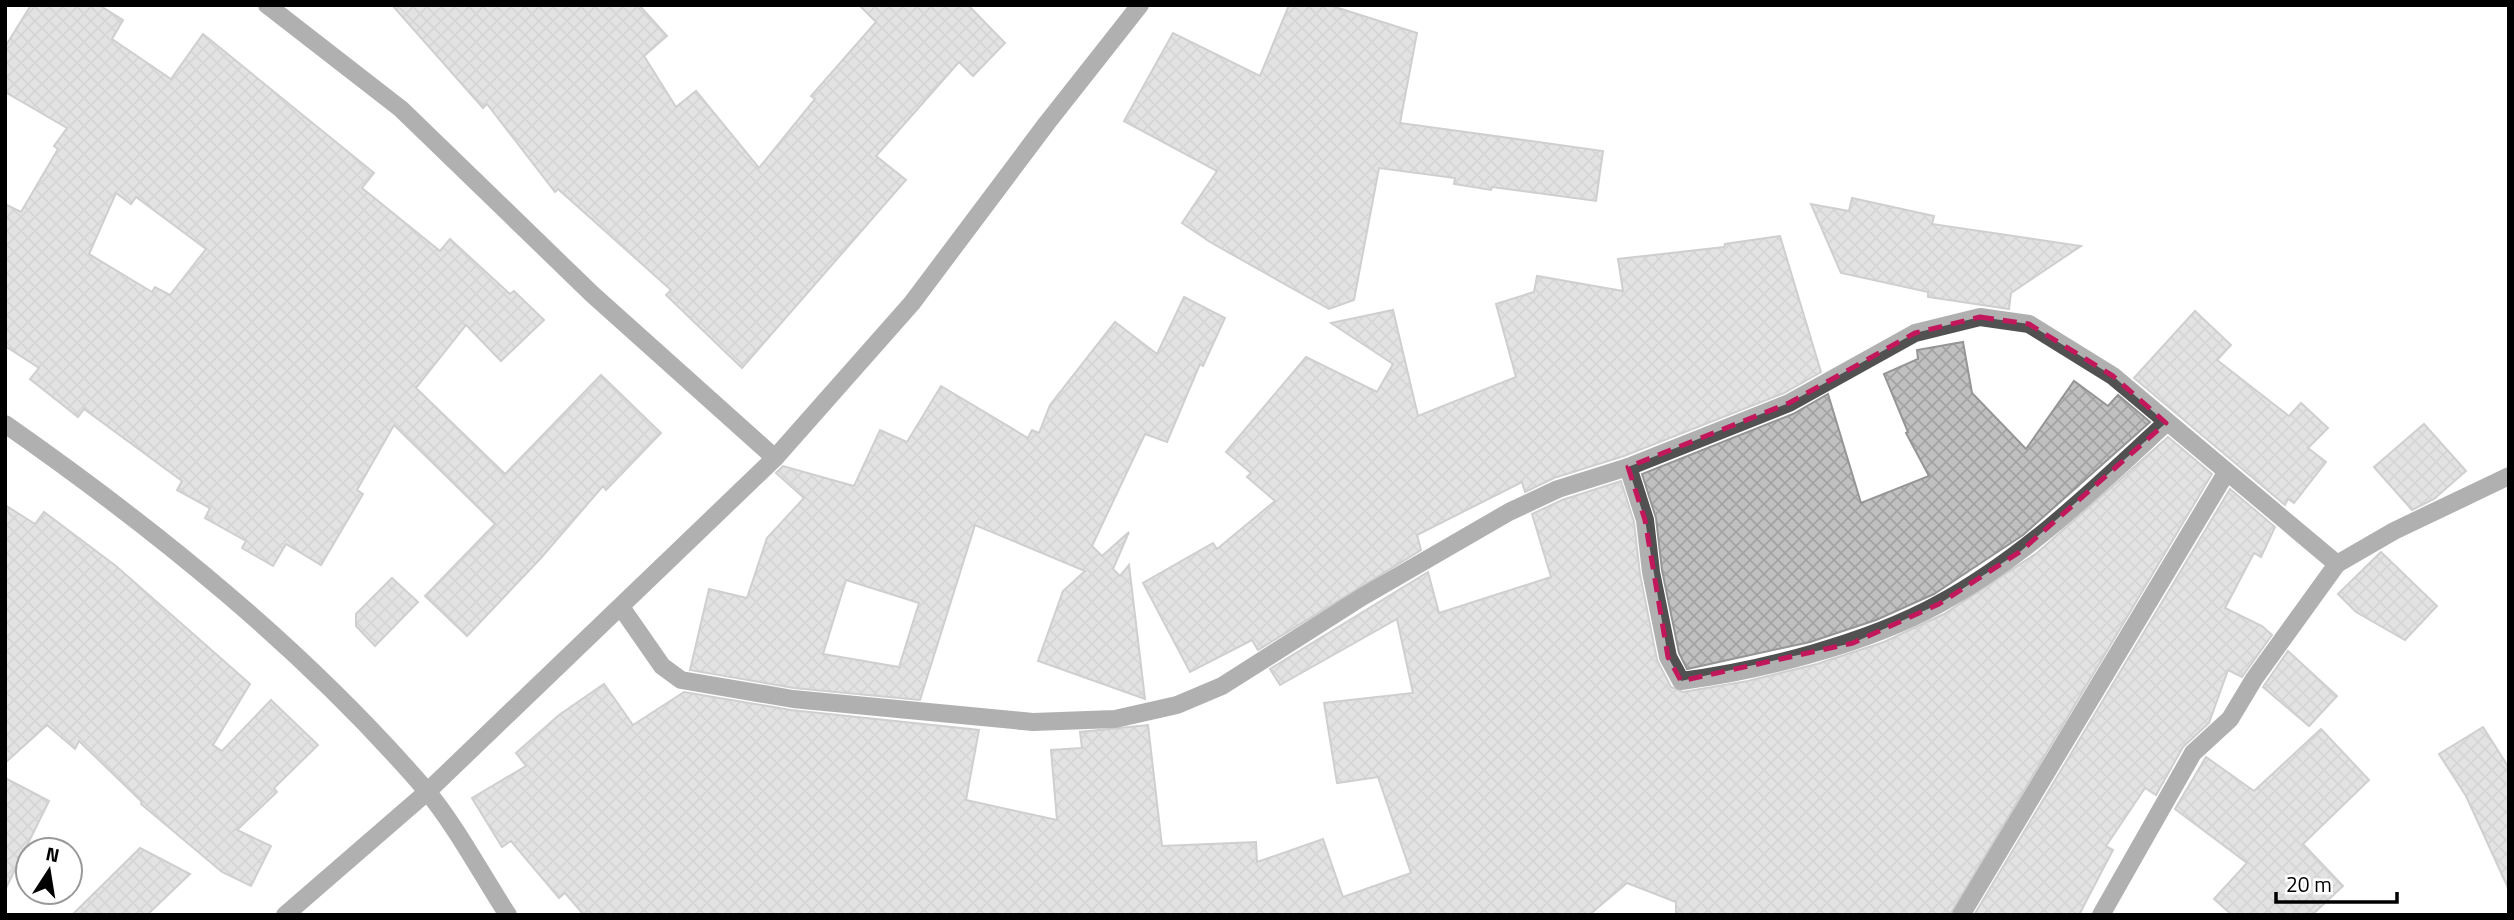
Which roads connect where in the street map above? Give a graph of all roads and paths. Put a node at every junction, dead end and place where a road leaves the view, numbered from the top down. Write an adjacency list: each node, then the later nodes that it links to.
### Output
1 (267, 5): 5 (street)
2 (1140, 5): 5 (street)
3 (2166, 423): 6 (street); 6 (street); 7 (street)
4 (5, 424): 11 (street)
5 (775, 458): 10 (street)
6 (1628, 467): 10 (street)
7 (2226, 473): 9 (street); 14 (street)
8 (2509, 476): 9 (street)
9 (2337, 564): 15 (street)
10 (621, 607): 11 (street)
11 (427, 792): 12 (street); 13 (street)
12 (285, 915)
13 (508, 915)
14 (1961, 915)
15 (2101, 915)

